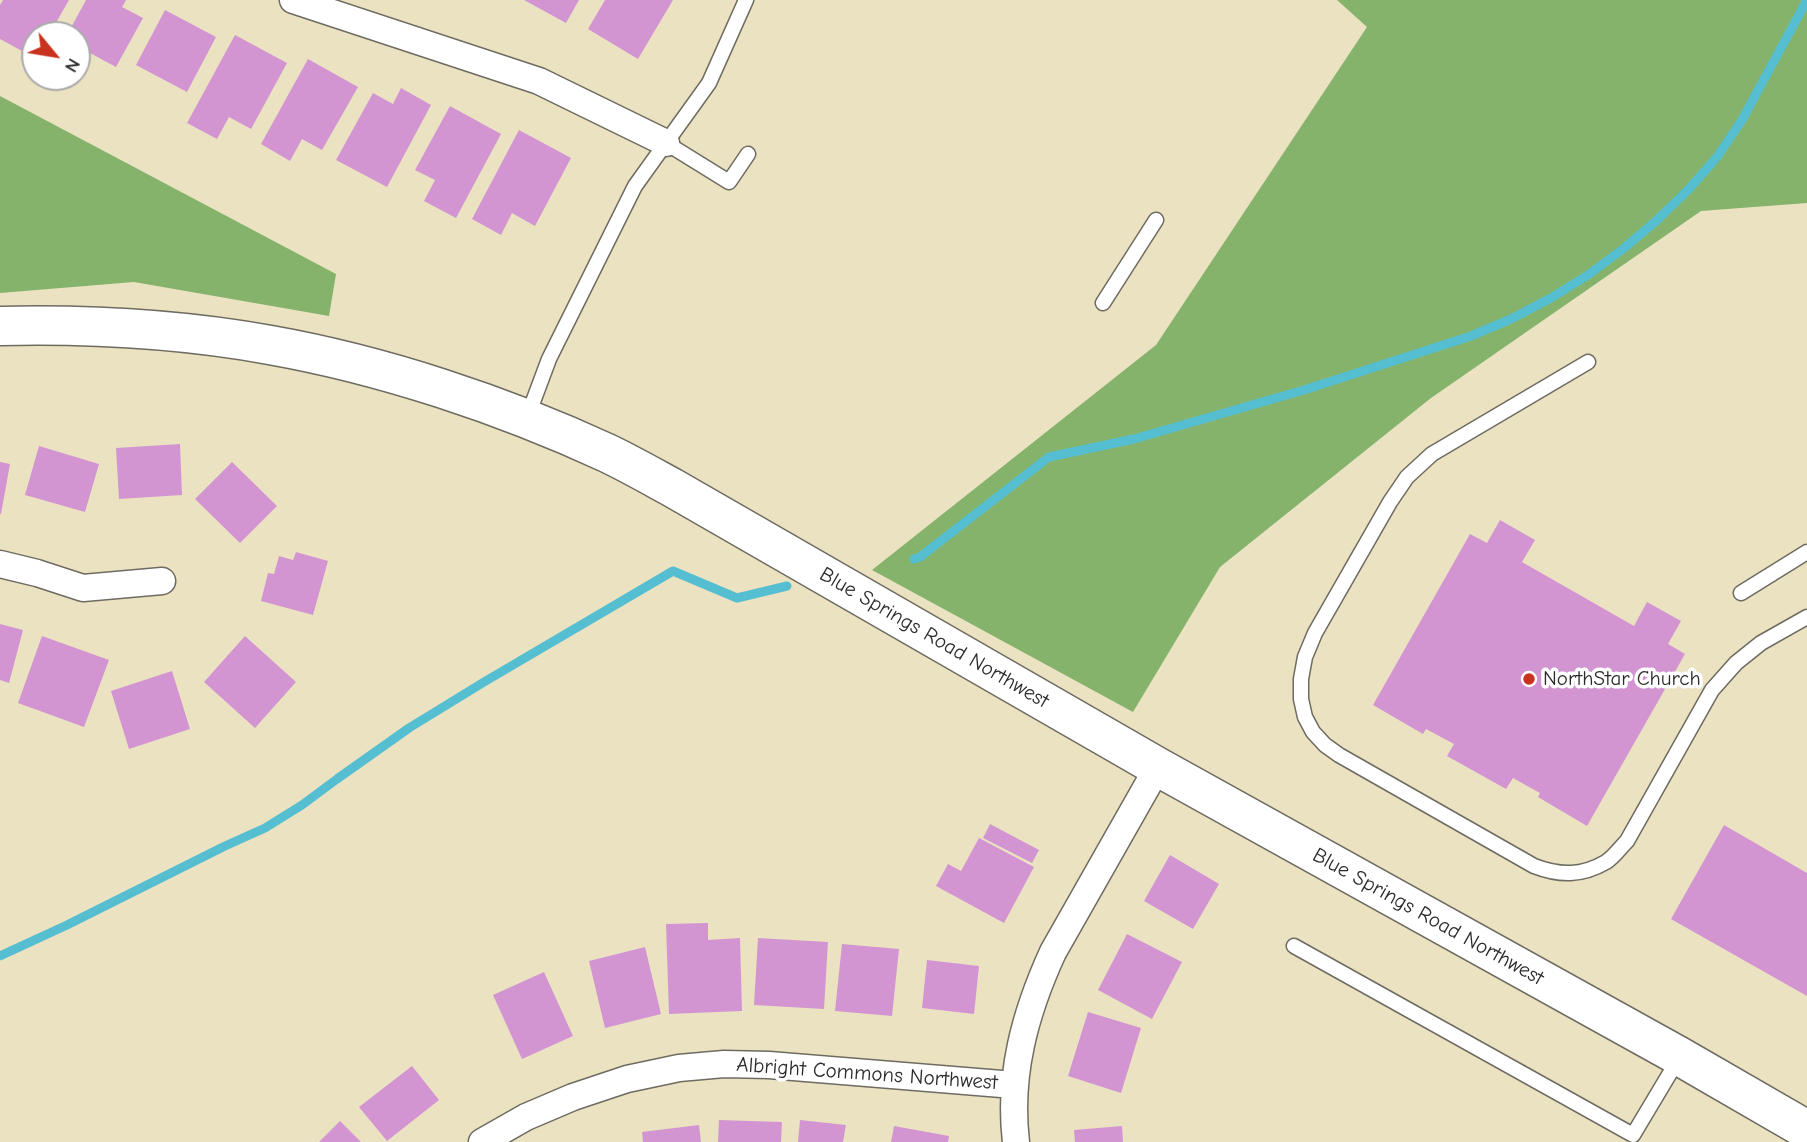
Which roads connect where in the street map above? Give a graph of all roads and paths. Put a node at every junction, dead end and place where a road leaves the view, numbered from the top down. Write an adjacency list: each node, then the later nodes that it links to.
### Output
1 (293, 0): 3 (street)
2 (746, 0): 3 (lane)
3 (666, 142): 4 (lane); 9 (lane)
4 (748, 154)
5 (1156, 220): 6 (lane)
6 (1103, 303)
7 (0, 326): 9 (street, Blue Springs Road Northwest)
8 (1588, 362): 14 (lane)
9 (527, 419): 15 (street, Blue Springs Road Northwest)
10 (1807, 552): 13 (lane)
11 (0, 564): 12 (street)
12 (162, 582)
13 (1741, 593)
14 (1807, 617)
15 (1158, 767): 17 (street, Blue Springs Road Northwest); 18 (street)
16 (1294, 946): 17 (lane)
17 (1679, 1056): 19 (street, Blue Springs Road Northwest)
18 (1014, 1085): 20 (street, Albright Commons Northwest); 21 (street)
19 (1807, 1130)
20 (482, 1142)
21 (1016, 1142)

